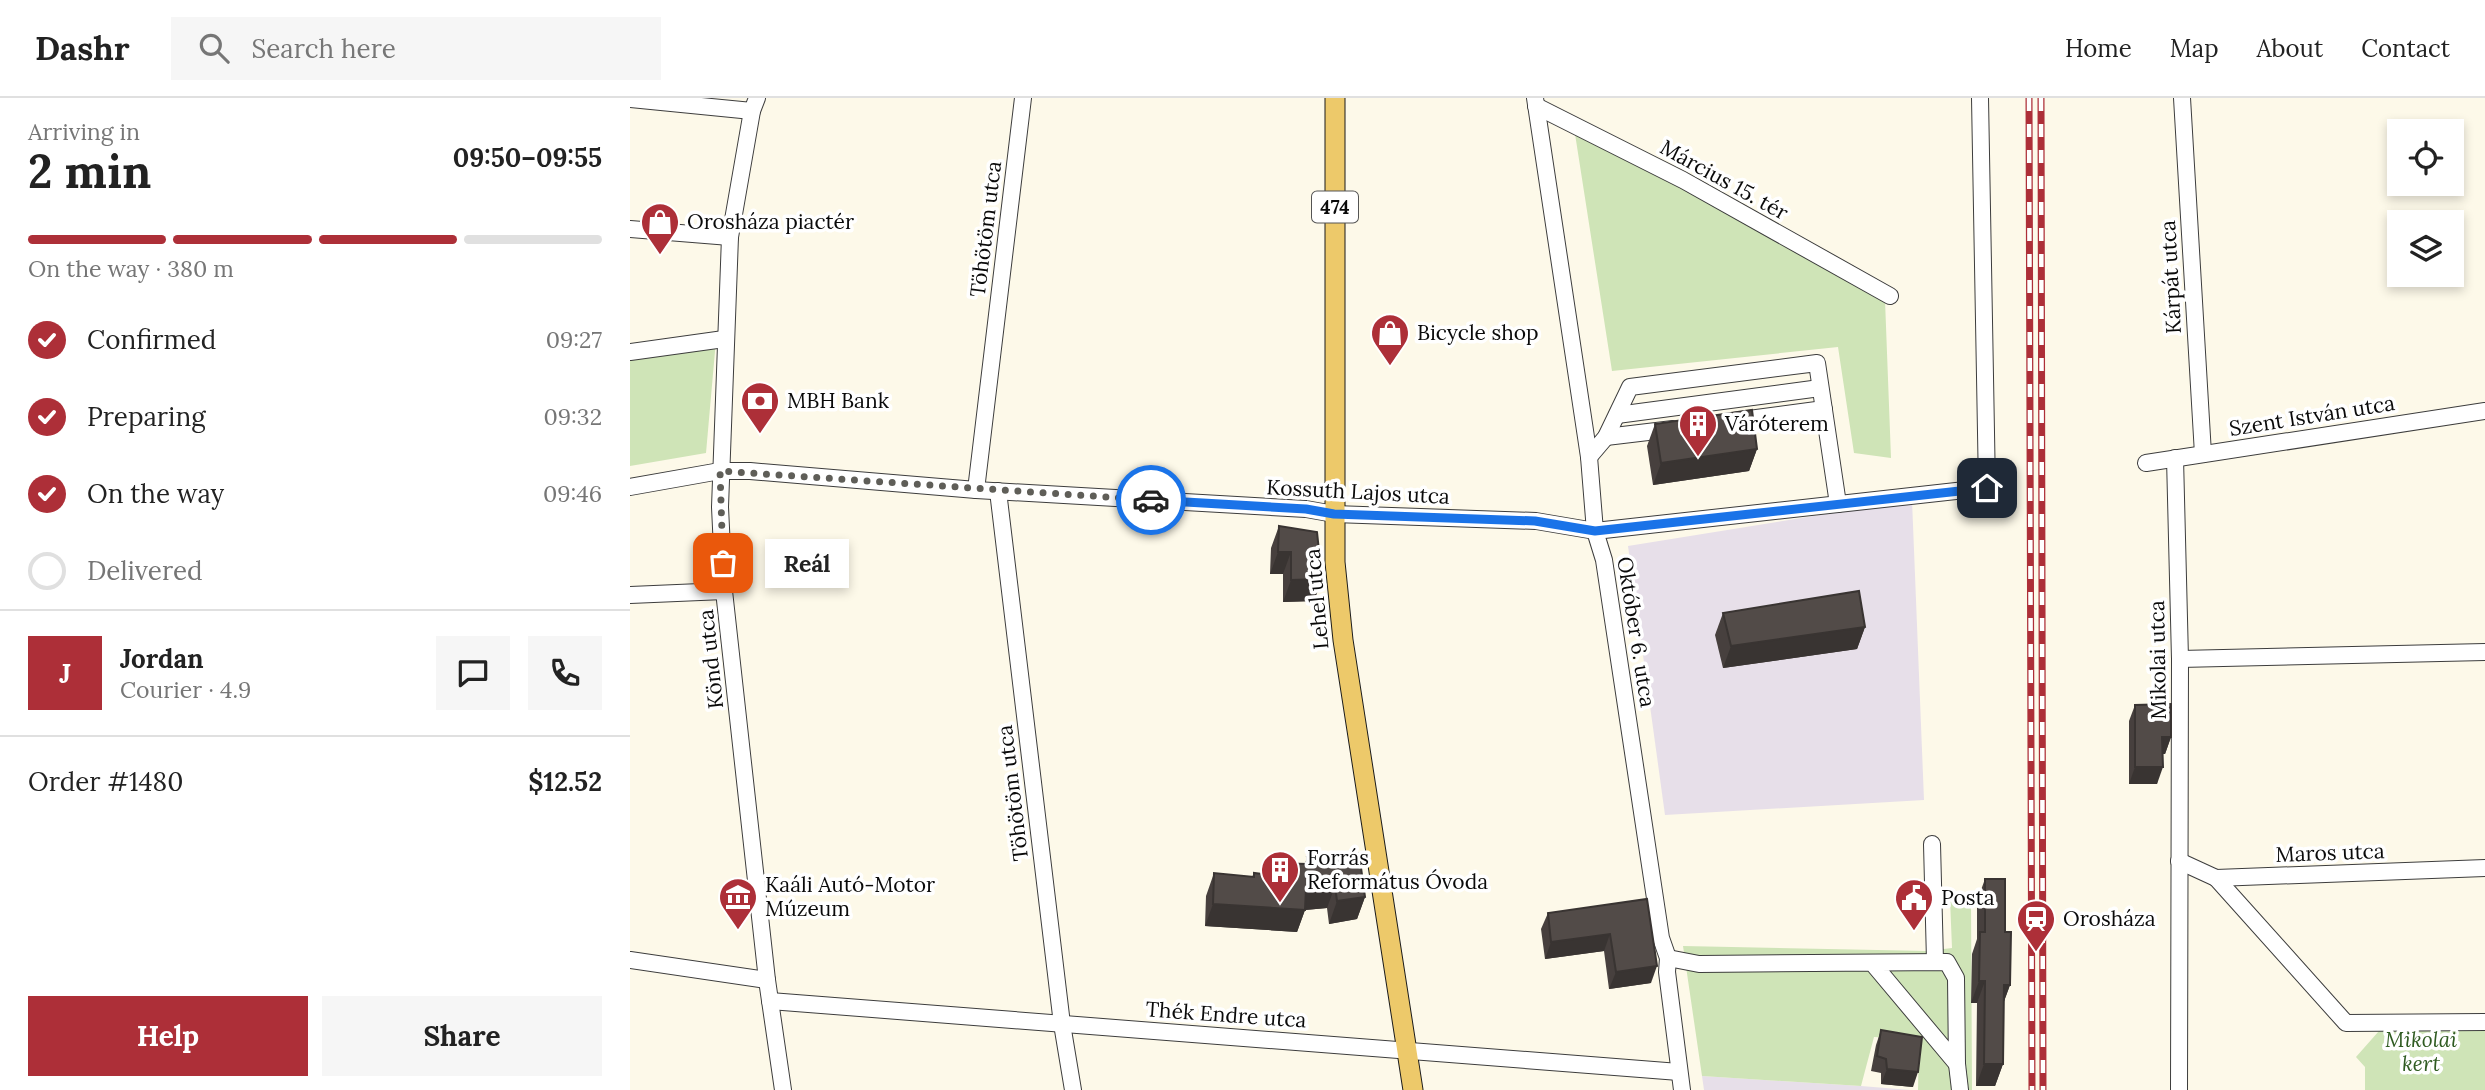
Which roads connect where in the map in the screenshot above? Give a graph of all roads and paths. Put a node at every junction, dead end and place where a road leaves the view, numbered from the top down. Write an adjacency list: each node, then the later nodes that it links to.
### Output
1 (1023, 98): 26 (street, Töhötöm utca)
2 (1335, 98): 29 (main road, Lehel utca / 474)
3 (1980, 98): 28 (street, Kossuth Lajos utca)
4 (2182, 98): 20 (street, Kárpát utca)
5 (630, 99): 7 (street)
6 (1535, 102): 10 (street, Március 15. tér); 21 (street, Október 6. utca)
7 (755, 104): 9 (street, Könd utca)
8 (630, 229): 9 (street)
9 (730, 237): 11 (street, Könd utca)
10 (1890, 296)
11 (724, 339): 12 (street); 24 (street, Könd utca)
12 (630, 352)
13 (1821, 388): 14 (street); 16 (street); 16 (street)
14 (1824, 409): 17 (street); 28 (street)
15 (2485, 411): 20 (street, Szent István utca)
16 (1617, 415): 19 (street)
17 (1717, 423)
18 (1689, 426): 19 (street)
19 (1606, 437): 21 (street)
20 (2203, 454): 22 (street, Szent István utca)
21 (1589, 457): 30 (street, Október 6. utca)
22 (2175, 458): 23 (street, Szent István utca); 34 (street, Mikolai utca)
23 (2146, 463)
24 (720, 471): 25 (street, Kossuth Lajos utca); 26 (street, Kossuth Lajos utca); 31 (street, Könd utca)
25 (630, 487)
26 (976, 490): 27 (street, Kossuth Lajos utca)
27 (998, 491): 29 (street, Kossuth Lajos utca); 46 (street, Töhötöm utca)
28 (1838, 504): 30 (street, Kossuth Lajos utca)
29 (1334, 514): 30 (street, Kossuth Lajos utca); 47 (main road, Lehel utca / 474)
30 (1595, 531): 39 (street, Október 6. utca)
31 (724, 591): 32 (street); 43 (street, Könd utca)
32 (630, 595)
33 (2485, 652): 34 (street)
34 (2180, 659): 36 (street, Mikolai utca)
35 (1932, 844): 41 (street)
36 (2179, 861): 38 (street, Maros utca); 55 (street, Mikolai utca)
37 (2485, 868): 38 (street, Maros utca)
38 (2216, 878): 45 (street)
39 (1668, 958): 42 (street); 49 (street, Október 6. utca)
40 (630, 960): 43 (street)
41 (1941, 962): 42 (street); 48 (street)
42 (1874, 965): 48 (street)
43 (767, 980): 44 (street, Könd utca)
44 (770, 1001): 46 (street, Thék Endre utca); 50 (street, Könd utca)
45 (2485, 1022)
46 (1062, 1024): 47 (street, Thék Endre utca); 51 (street, Töhötöm utca)
47 (1407, 1050): 49 (street, Thék Endre utca); 52 (main road, Lehel utca / 474)
48 (1957, 1064): 54 (street)
49 (1679, 1072): 53 (street, Október 6. utca)
50 (783, 1090)
51 (1073, 1090)
52 (1413, 1090)
53 (1682, 1090)
54 (1960, 1090)
55 (2179, 1090)

